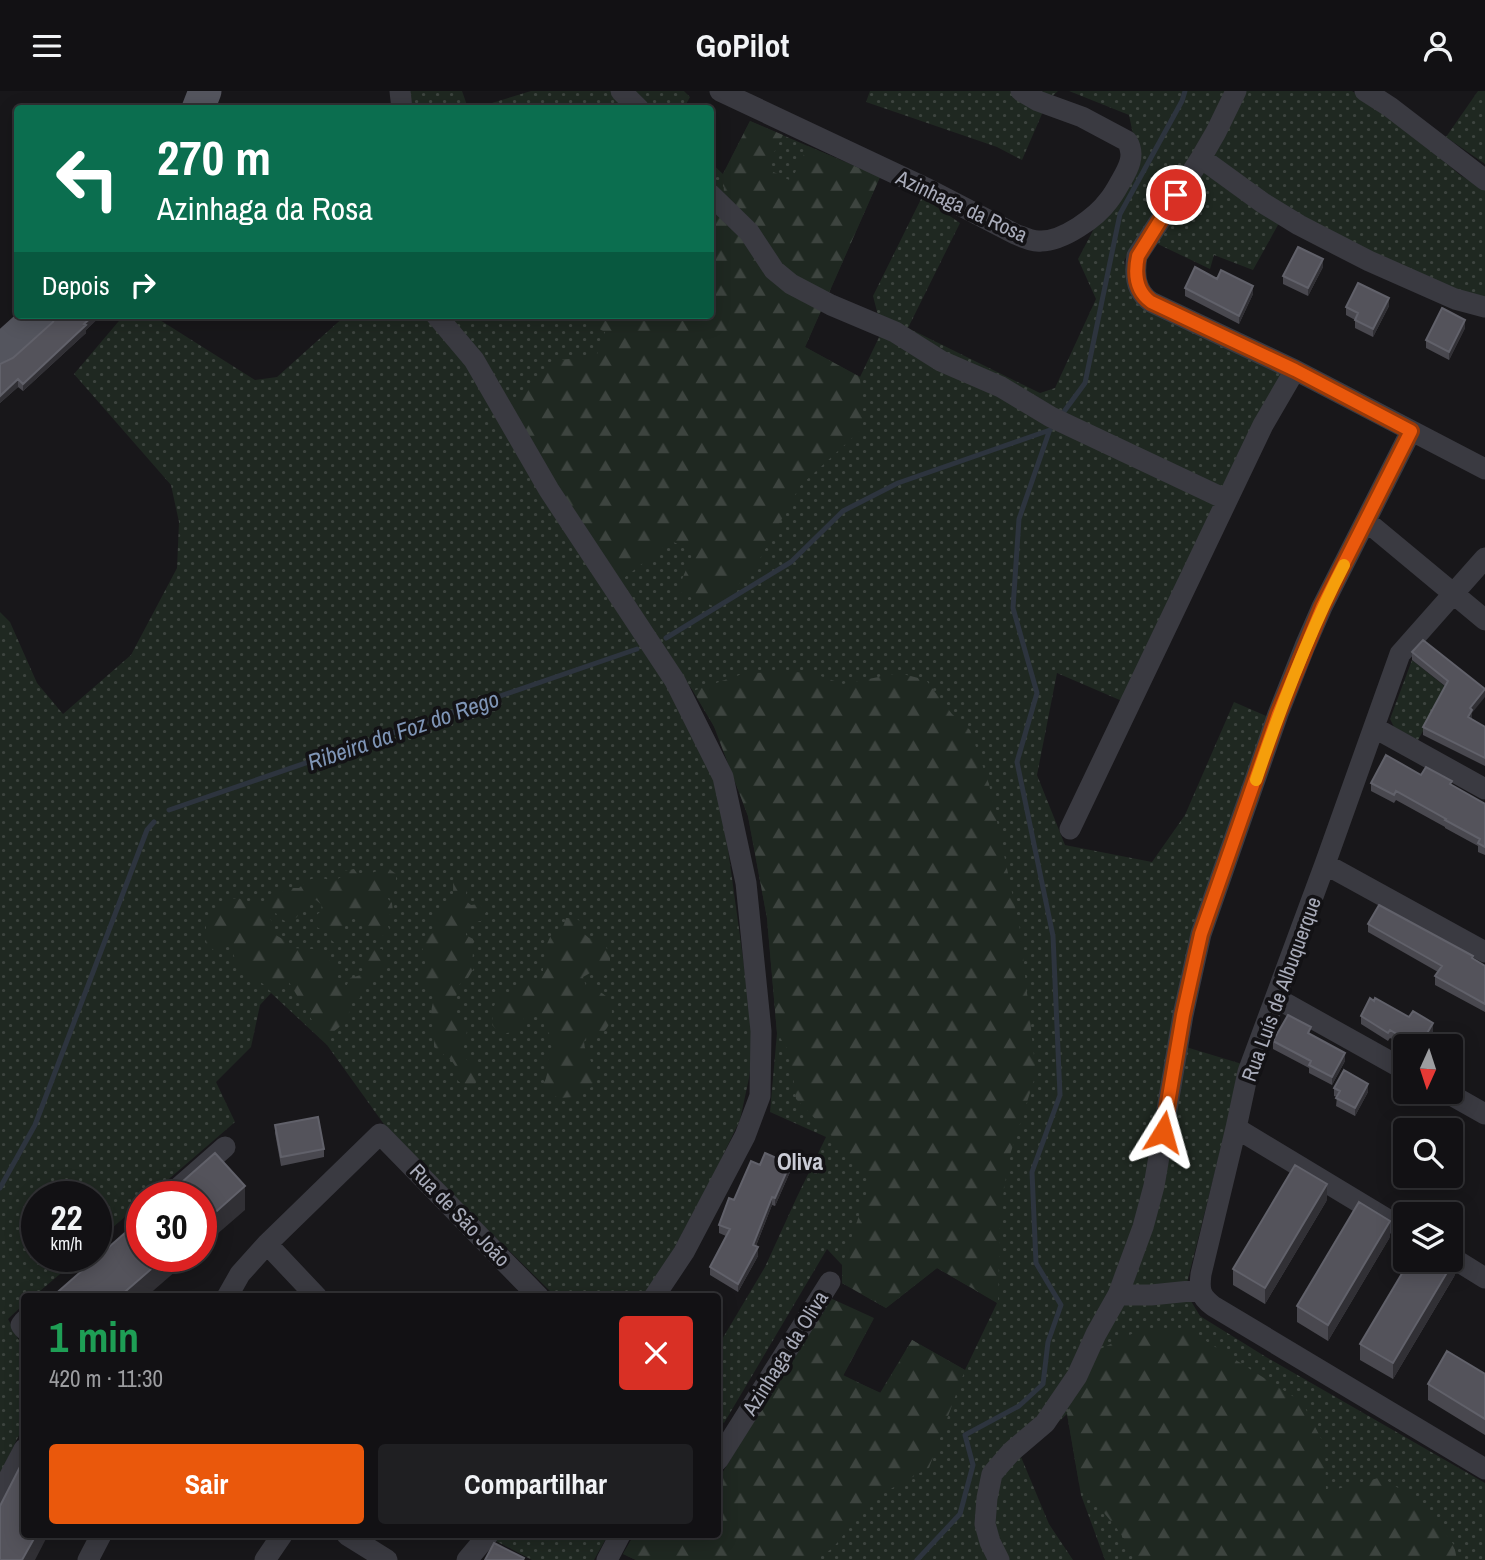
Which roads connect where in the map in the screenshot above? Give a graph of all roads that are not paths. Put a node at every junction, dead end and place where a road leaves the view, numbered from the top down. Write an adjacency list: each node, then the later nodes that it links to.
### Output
1 (621, 91): 6 (street)
2 (720, 91): 3 (street, Azinhaga da Rosa)
3 (1021, 91)
4 (1236, 91): 7 (street)
5 (1365, 91): 8 (street)
6 (635, 105)
7 (1202, 158): 10 (street); 14 (street)
8 (1485, 180)
9 (714, 198): 17 (street)
10 (1485, 307)
11 (36, 319): 13 (main road)
12 (439, 319): 43 (street)
13 (0, 351)
14 (1295, 370): 15 (street); 17 (street)
15 (1411, 431): 16 (street); 18 (street)
16 (1485, 469)
17 (1227, 500): 24 (street)
18 (1366, 521): 20 (street); 44 (street)
19 (1485, 558): 20 (street, Rua Luís de Albuquerque)
20 (1454, 594): 21 (street); 22 (street, Rua Luís de Albuquerque)
21 (1485, 620)
22 (1375, 728): 23 (street); 25 (street, Rua Luís de Albuquerque)
23 (1485, 789)
24 (1070, 829)
25 (1325, 864): 26 (street); 27 (street, Rua Luís de Albuquerque)
26 (1485, 952)
27 (1276, 998): 28 (street); 31 (street, Rua Luís de Albuquerque)
28 (1393, 1063)
29 (1463, 1102): 30 (street)
30 (1485, 1114)
31 (1236, 1128): 34 (street); 39 (street, Rua Luís de Albuquerque)
32 (225, 1147): 33 (street)
33 (186, 1181)
34 (1393, 1223)
35 (267, 1244): 40 (street); 41 (street); 42 (street, Rua de São João)
36 (1463, 1264): 37 (street)
37 (1485, 1278)
38 (830, 1282): 46 (street, Azinhaga da Oliva)
39 (1200, 1290): 44 (street); 47 (street)
40 (229, 1293)
41 (313, 1293)
42 (535, 1293)
43 (657, 1293)
44 (1118, 1295): 59 (street)
45 (21, 1455): 48 (street)
46 (721, 1455)
47 (1485, 1469)
48 (0, 1495)
49 (99, 1538): 54 (street)
50 (280, 1538): 55 (street)
51 (352, 1538): 56 (street)
52 (485, 1538): 57 (street)
53 (618, 1538): 58 (street)
54 (88, 1560)
55 (265, 1560)
56 (387, 1560)
57 (467, 1560)
58 (607, 1560)
59 (999, 1560)

